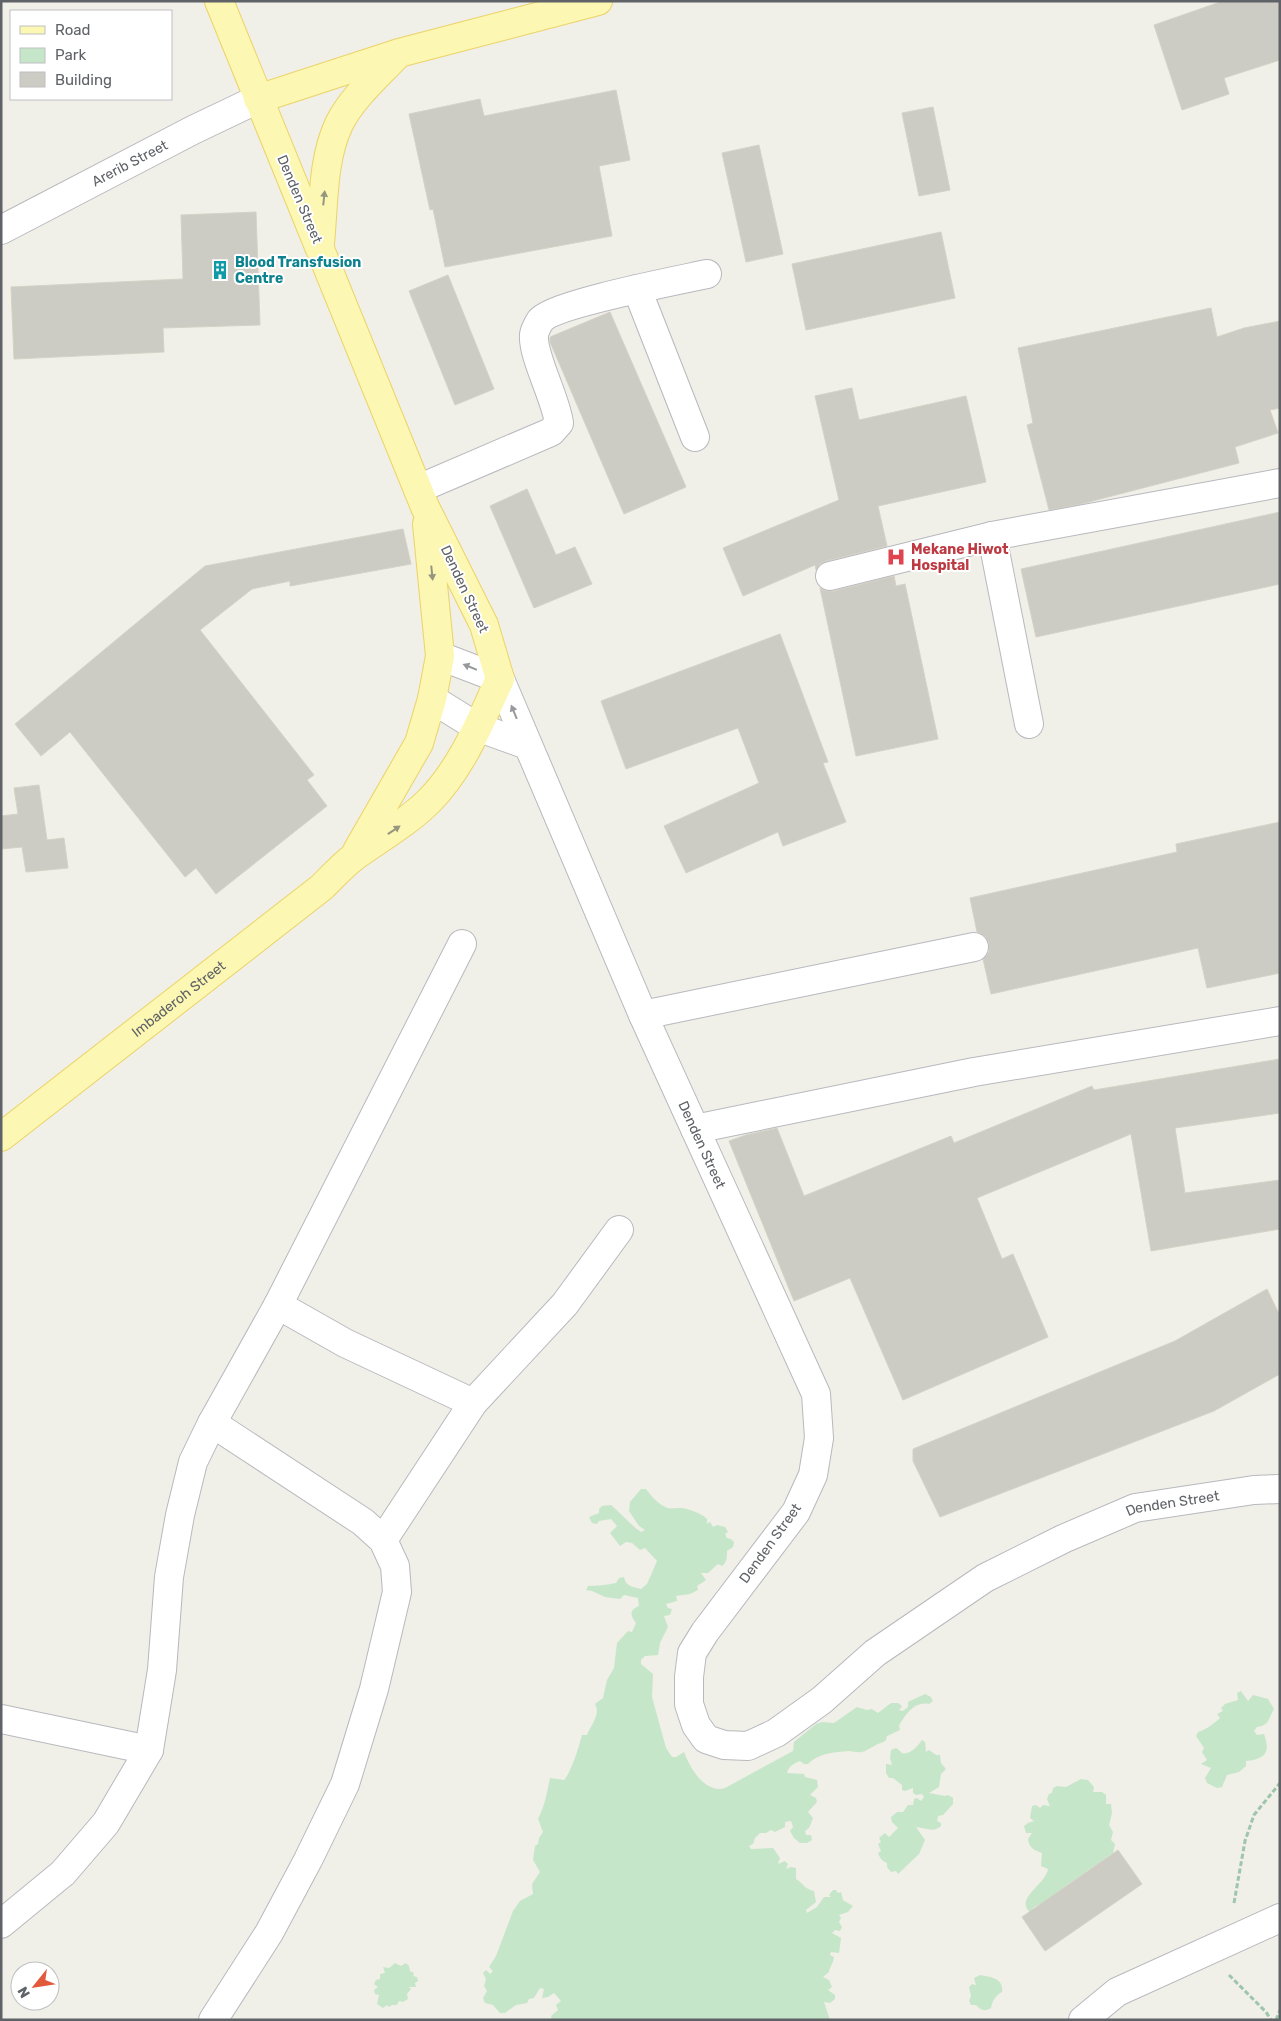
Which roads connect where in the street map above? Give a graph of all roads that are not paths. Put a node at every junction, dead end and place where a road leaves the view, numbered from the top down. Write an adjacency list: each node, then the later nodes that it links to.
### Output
1 (219, 1): 4 (main road, Denden Street)
2 (598, 1): 3 (main road)
3 (399, 53): 4 (main road); 6 (main road, one-way to 3)
4 (258, 99): 5 (street, Arerib Street); 6 (main road, Denden Street)
5 (1, 230)
6 (320, 246): 11 (main road, Denden Street)
7 (708, 274): 8 (street)
8 (637, 289): 9 (street); 11 (street)
9 (694, 437)
10 (1280, 483): 12 (street)
11 (422, 498): 14 (main road, Denden Street, one-way to 14); 15 (main road, Denden Street)
12 (992, 536): 13 (street); 17 (street)
13 (830, 576)
14 (440, 656): 15 (street, one-way to 14); 16 (main road, Denden Street)
15 (500, 679): 18 (main road); 19 (street, Denden Street, one-way to 15)
16 (432, 698): 18 (street); 20 (main road, Imbaderoh Street)
17 (1029, 724)
18 (477, 727): 19 (street); 20 (main road, Imbaderoh Street, one-way to 18)
19 (527, 745): 23 (street, Denden Street)
20 (354, 857): 26 (main road, Imbaderoh Street)
21 (462, 944): 28 (street)
22 (974, 947): 23 (street)
23 (643, 1015): 25 (street, Denden Street)
24 (1280, 1021): 25 (street)
25 (694, 1129): 31 (street, Denden Street)
26 (1, 1137)
27 (619, 1230): 29 (street)
28 (278, 1305): 29 (street); 30 (street)
29 (473, 1403): 32 (street)
30 (212, 1423): 32 (street); 34 (street)
31 (1280, 1489)
32 (383, 1540): 37 (street)
33 (1, 1719): 34 (street)
34 (149, 1750): 36 (street)
35 (1280, 1918): 38 (street)
36 (1, 1924)
37 (213, 2020)
38 (1083, 2020)

